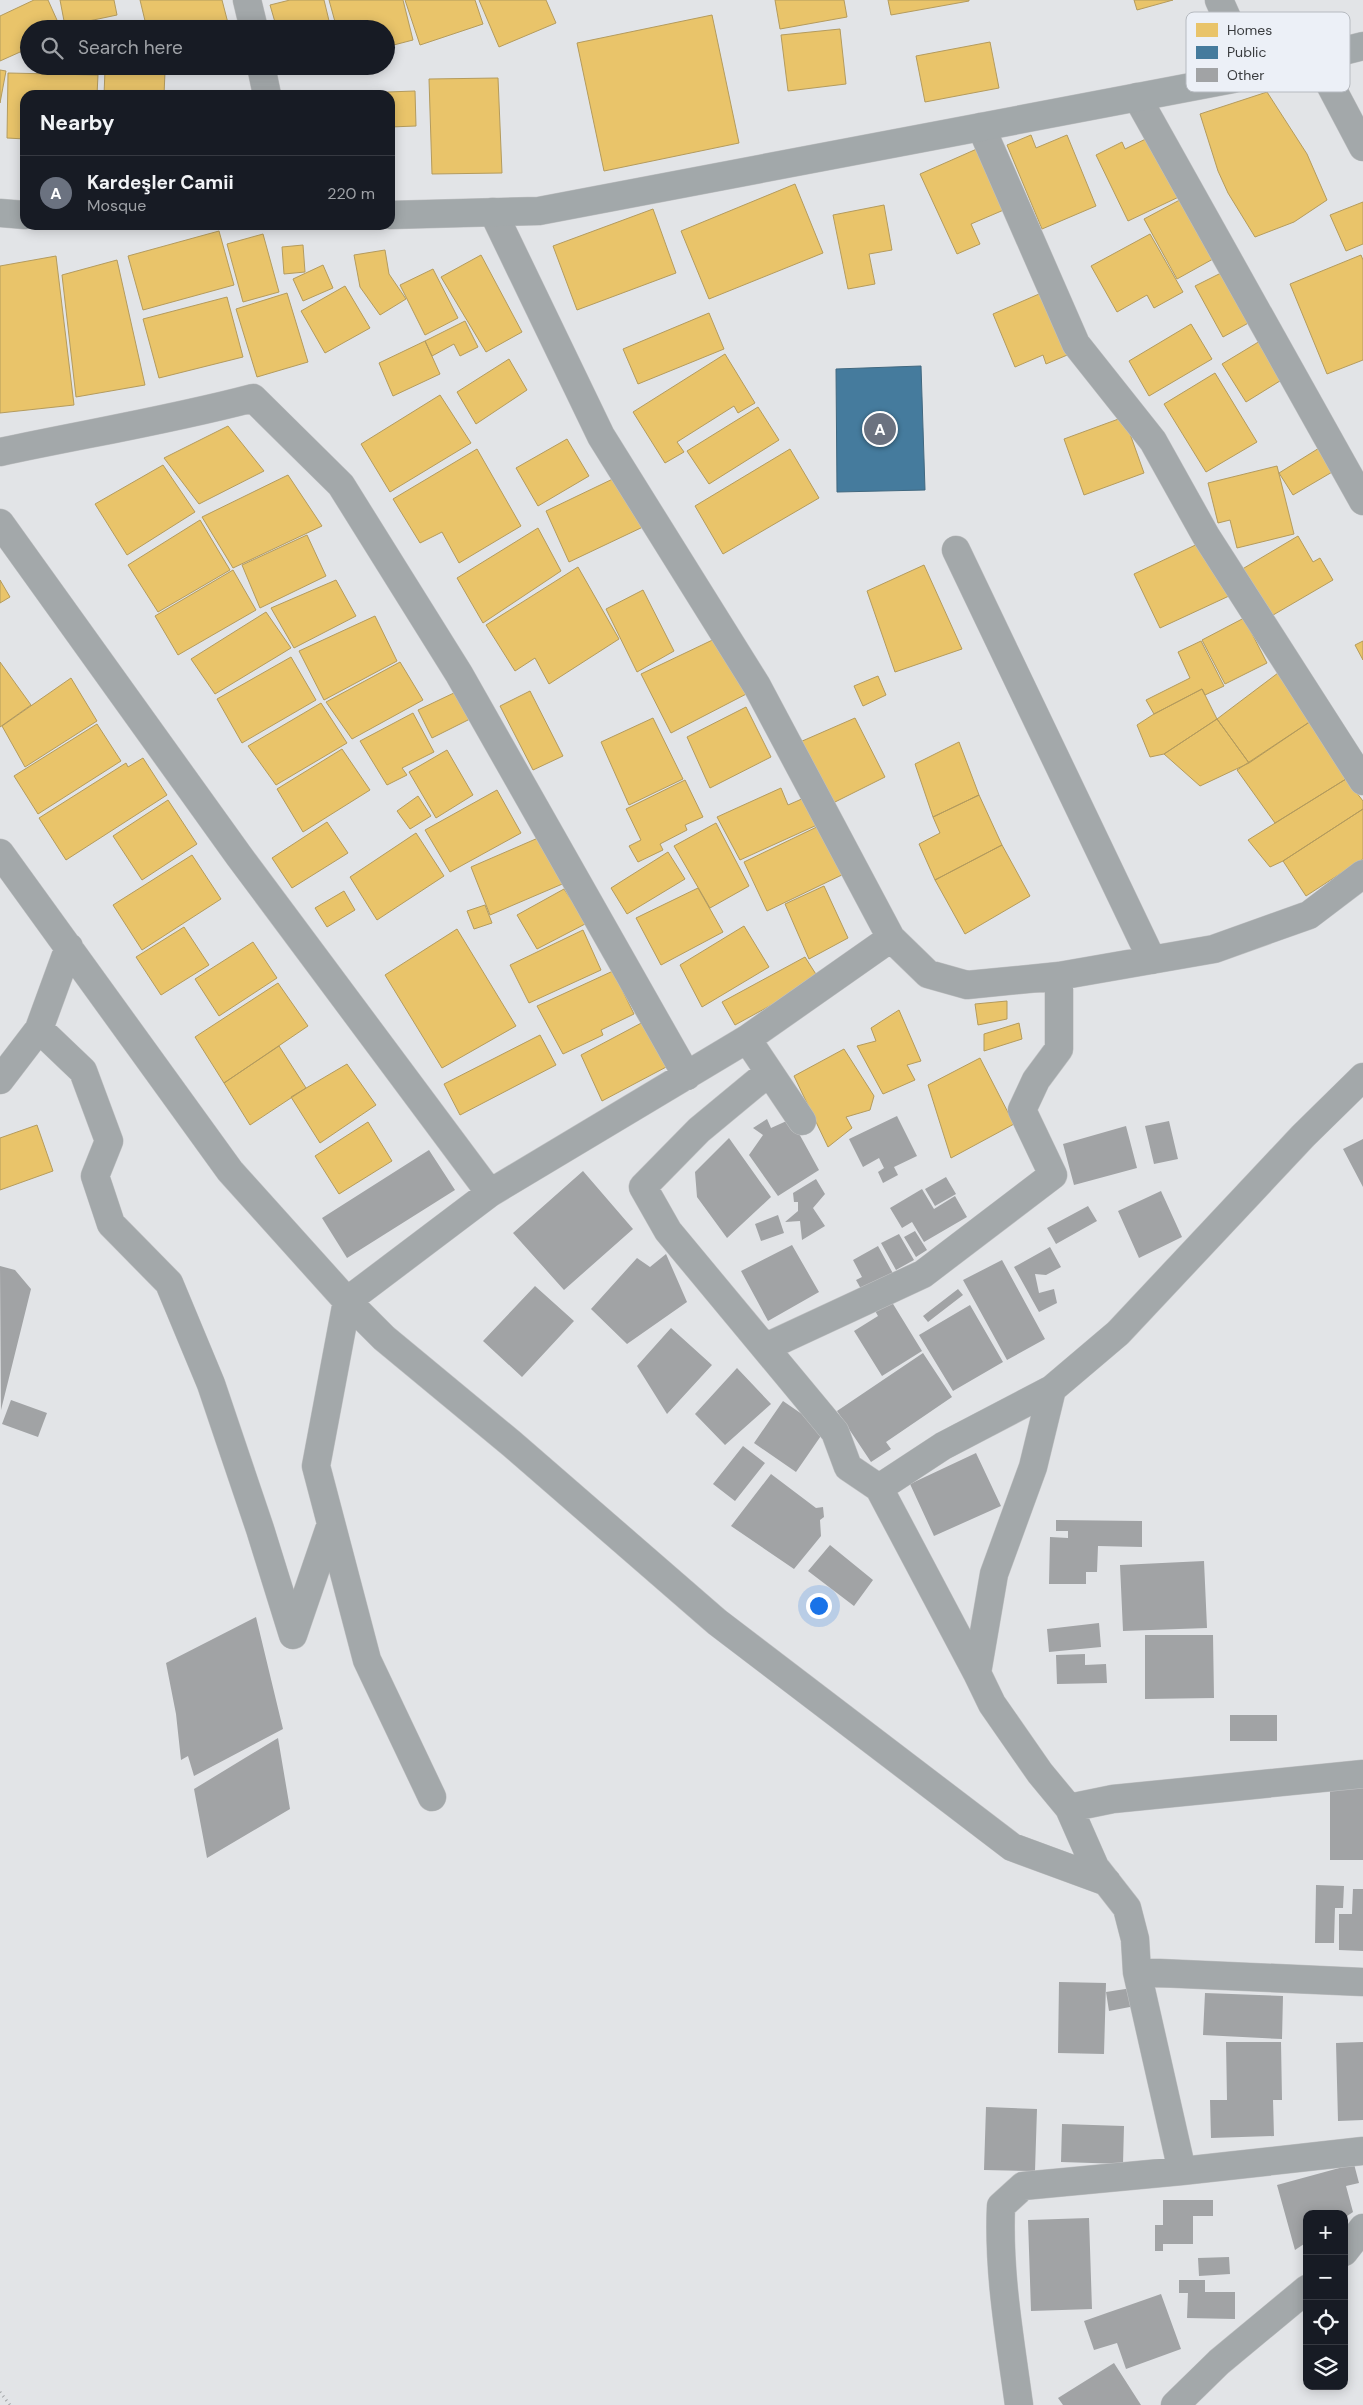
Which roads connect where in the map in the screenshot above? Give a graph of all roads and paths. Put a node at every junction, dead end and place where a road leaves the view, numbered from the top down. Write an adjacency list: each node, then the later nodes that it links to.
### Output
1 (247, 0): 4 (street)
2 (1219, 0): 3 (street)
3 (1224, 12)
4 (252, 20)
5 (1363, 46): 6 (main road)
6 (1350, 49)
7 (263, 75): 9 (street)
8 (1186, 87): 11 (main road)
9 (266, 90)
10 (1334, 92): 13 (street)
11 (1137, 97): 12 (main road); 19 (street)
12 (981, 127): 14 (main road); 22 (street)
13 (1363, 147)
14 (493, 212): 17 (main road); 25 (street)
15 (0, 213): 16 (main road)
16 (20, 215)
17 (395, 215)
18 (0, 452): 32 (street)
19 (1363, 501)
20 (0, 523): 36 (street)
21 (956, 550): 27 (street)
22 (1363, 780)
23 (0, 853): 26 (street)
24 (1363, 874): 27 (street)
25 (891, 938): 28 (street); 30 (street)
26 (69, 947): 29 (street); 37 (street)
27 (1152, 960): 28 (street)
28 (1059, 976): 38 (street)
29 (40, 1029): 34 (street); 41 (street)
30 (747, 1039): 31 (street); 32 (street)
31 (769, 1072): 35 (street); 38 (street)
32 (687, 1076): 36 (street)
33 (1363, 1077): 39 (street)
34 (0, 1080)
35 (802, 1121)
36 (490, 1193): 37 (street)
37 (347, 1300): 41 (street); 46 (street)
38 (766, 1347): 40 (street)
39 (1052, 1389): 40 (street); 42 (street)
40 (878, 1488): 42 (street)
41 (331, 1524): 44 (street)
42 (977, 1673): 45 (street)
43 (1363, 1774): 45 (street)
44 (432, 1797)
45 (1069, 1808): 46 (street)
46 (1107, 1882): 47 (street)
47 (1137, 1972): 48 (street); 50 (street)
48 (1363, 1982)
49 (1363, 2151): 50 (street)
50 (1182, 2171): 56 (street)
51 (1363, 2228): 52 (street)
52 (1348, 2247)
53 (1303, 2292): 57 (street)
54 (0, 2392): 55 (path)
55 (10, 2405)
56 (1019, 2405)
57 (1175, 2405)

